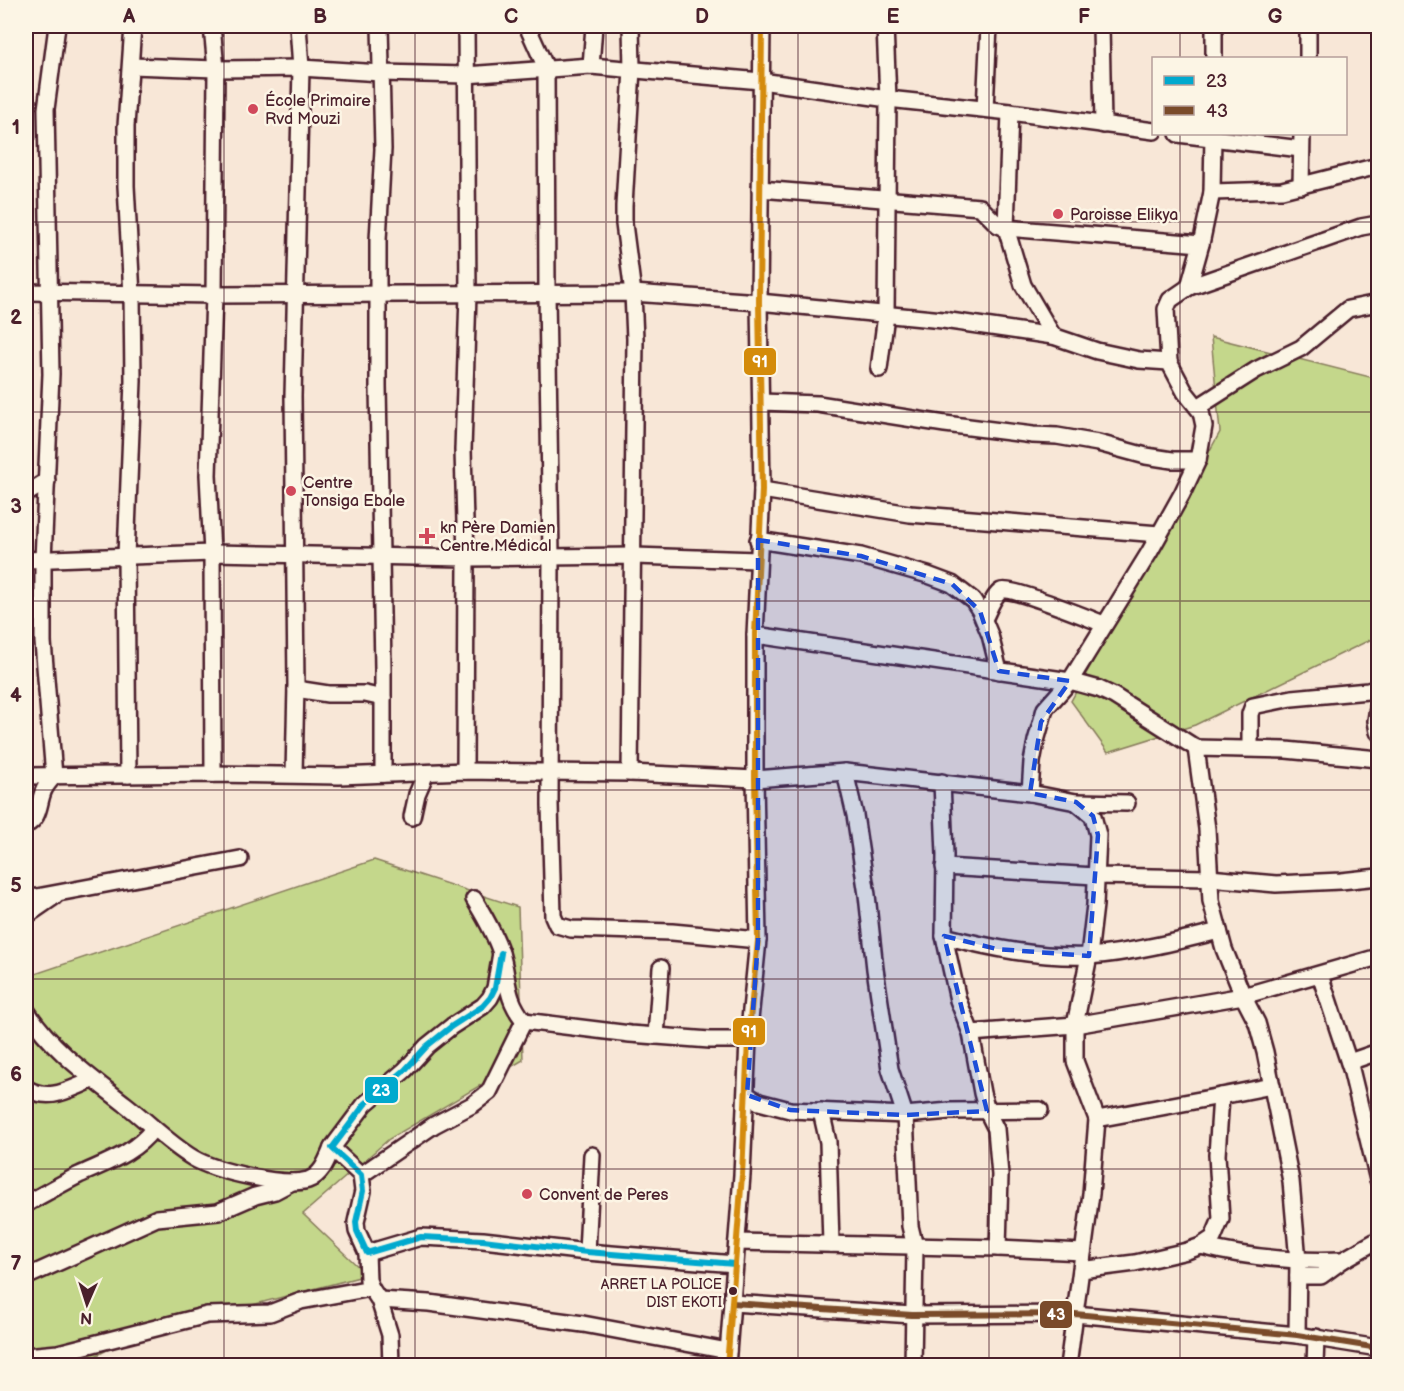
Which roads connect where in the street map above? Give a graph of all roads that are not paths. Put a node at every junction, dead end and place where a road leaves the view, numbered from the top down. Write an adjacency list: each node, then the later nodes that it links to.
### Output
1 (57, 26): 46 (street)
2 (133, 26): 18 (street)
3 (212, 26): 22 (street)
4 (298, 26): 20 (street)
5 (380, 26): 24 (street)
6 (466, 26): 25 (street)
7 (527, 26): 21 (street)
8 (594, 26): 19 (street)
9 (631, 26): 23 (street)
10 (762, 26): 26 (street)
11 (885, 26): 27 (street)
12 (989, 26): 28 (street)
13 (1101, 26): 30 (street)
14 (1214, 26): 16 (street)
15 (1308, 26): 17 (street)
16 (1214, 57)
17 (1308, 57)
18 (131, 66): 22 (street); 50 (street)
19 (591, 66): 21 (street); 23 (street)
20 (301, 68): 22 (street); 24 (street); 51 (street)
21 (546, 68): 25 (street); 47 (street)
22 (216, 69): 53 (street)
23 (632, 69): 26 (street); 48 (street)
24 (381, 74): 25 (street); 52 (street)
25 (466, 75): 49 (street)
26 (761, 81): 27 (street); 38 (street)
27 (888, 99): 28 (street); 40 (street)
28 (985, 109): 29 (street)
29 (1010, 112): 30 (street); 42 (street)
30 (1103, 124): 31 (street)
31 (1152, 130)
32 (1196, 135): 34 (street)
33 (1302, 135): 35 (street)
34 (1213, 136): 35 (street); 39 (street)
35 (1301, 149): 37 (street)
36 (1378, 166): 37 (street)
37 (1301, 186): 39 (street)
38 (760, 189): 40 (street); 54 (street)
39 (1212, 192): 43 (street)
40 (887, 198): 42 (street); 56 (street)
41 (1378, 224): 44 (street)
42 (1006, 228): 43 (street); 57 (street)
43 (1201, 244): 44 (street)
44 (1189, 287): 58 (street)
45 (26, 292): 46 (street)
46 (50, 292): 50 (street); 63 (street)
47 (547, 293): 48 (street); 49 (street); 72 (street)
48 (633, 293): 54 (street); 73 (street)
49 (468, 294): 52 (street); 74 (street)
50 (132, 295): 53 (street); 70 (street)
51 (295, 295): 52 (street); 53 (street); 69 (street)
52 (378, 295): 71 (street)
53 (214, 296): 68 (street)
54 (759, 302): 56 (street); 60 (street)
55 (1378, 303): 61 (street)
56 (886, 315): 57 (street); 59 (street)
57 (1053, 336): 58 (street)
58 (1169, 362): 61 (street)
59 (879, 369)
60 (761, 402): 62 (street); 64 (street)
61 (1198, 408): 62 (street)
62 (1198, 460): 66 (street)
63 (48, 481): 65 (street); 76 (street)
64 (762, 490): 66 (street); 67 (street)
65 (26, 494)
66 (1159, 534): 79 (street)
67 (759, 540): 77 (street); 78 (street)
68 (212, 553): 69 (street); 70 (street); 95 (street)
69 (296, 555): 71 (street); 84 (street)
70 (126, 556): 76 (street); 99 (street)
71 (381, 556): 74 (street); 85 (street)
72 (551, 556): 73 (street); 74 (street); 92 (street)
73 (634, 556): 77 (street); 94 (street)
74 (466, 558): 91 (street)
75 (26, 560): 76 (street)
76 (43, 560): 101 (street)
77 (758, 560): 80 (street)
78 (984, 619): 79 (street); 81 (street)
79 (1104, 624): 82 (street)
80 (755, 636): 81 (street); 102 (street)
81 (999, 671): 82 (street)
82 (1070, 681): 88 (street); 104 (street)
83 (1378, 688): 89 (street)
84 (296, 689): 85 (street); 96 (street)
85 (383, 698): 97 (street)
86 (1378, 707): 87 (street)
87 (1378, 732)
88 (1196, 748): 89 (street); 113 (street)
89 (1250, 748): 90 (street)
90 (1378, 759)
91 (465, 771): 92 (street); 98 (street)
92 (550, 771): 94 (street); 120 (street)
93 (845, 772): 102 (street); 103 (street); 143 (street)
94 (630, 773): 102 (street)
95 (213, 774): 96 (street); 99 (street)
96 (294, 774): 97 (street)
97 (383, 774): 98 (street)
98 (426, 774): 107 (street)
99 (128, 775): 101 (street)
100 (26, 776): 101 (street)
101 (54, 776): 108 (street)
102 (755, 779): 120 (street)
103 (942, 782): 104 (street); 110 (street)
104 (1030, 793): 105 (street)
105 (1076, 802): 106 (street); 111 (street)
106 (1127, 803)
107 (412, 817)
108 (26, 825)
109 (240, 859): 114 (street)
110 (944, 867): 111 (street); 119 (street)
111 (1095, 876): 113 (street); 122 (street)
112 (1378, 877): 113 (street)
113 (1209, 878): 118 (street)
114 (62, 891): 115 (street); 117 (street)
115 (26, 898)
116 (474, 899): 121 (street)
117 (26, 916)
118 (1219, 931): 122 (street); 126 (street)
119 (944, 936): 122 (street); 130 (street)
120 (758, 940): 132 (street)
121 (501, 953): 128 (street); 146 (street)
122 (1089, 956): 129 (street)
123 (1378, 957): 125 (street)
124 (661, 968): 131 (street)
125 (1320, 975): 126 (street); 134 (street)
126 (1243, 996): 129 (street); 136 (street)
127 (26, 1010): 135 (street)
128 (524, 1022): 131 (street); 148 (street)
129 (1075, 1025): 130 (street); 144 (street)
130 (971, 1033): 141 (street)
131 (656, 1036): 132 (street)
132 (748, 1040): 138 (street)
133 (1378, 1052): 134 (street)
134 (1349, 1062): 150 (street)
135 (93, 1080): 137 (street); 145 (street)
136 (1272, 1086): 139 (street); 162 (street)
137 (26, 1088)
138 (747, 1095): 142 (street); 153 (street)
139 (1221, 1096): 144 (street); 155 (street)
140 (1040, 1110): 141 (street)
141 (987, 1111): 143 (street); 157 (street)
142 (821, 1112): 143 (street); 154 (street)
143 (905, 1115): 156 (street)
144 (1097, 1119): 159 (street)
145 (153, 1129): 149 (street); 151 (street)
146 (332, 1148): 148 (street); 149 (street)
147 (592, 1155): 158 (street)
148 (361, 1175): 160 (street)
149 (295, 1180): 164 (street)
150 (1378, 1180)
151 (26, 1204)
152 (1378, 1240): 162 (street)
153 (737, 1242): 154 (street); 161 (street)
154 (831, 1245): 156 (street)
155 (1202, 1246): 162 (street); 163 (street)
156 (915, 1247): 157 (street); 168 (street)
157 (998, 1248): 159 (street)
158 (587, 1252): 160 (street); 161 (street)
159 (1083, 1252): 163 (street)
160 (367, 1253): 165 (street)
161 (735, 1264): 166 (street)
162 (1298, 1269): 169 (street)
163 (1081, 1270): 167 (street)
164 (26, 1277)
165 (375, 1294): 172 (street); 173 (street); 174 (street)
166 (732, 1303): 168 (street); 173 (street)
167 (1075, 1314): 168 (street); 169 (street); 176 (street)
168 (912, 1315): 175 (street)
169 (1297, 1335): 170 (street)
170 (1316, 1337): 171 (street); 177 (street)
171 (1378, 1348)
172 (26, 1356)
173 (728, 1358)
174 (391, 1365)
175 (913, 1365)
176 (1068, 1365)
177 (1315, 1365)

